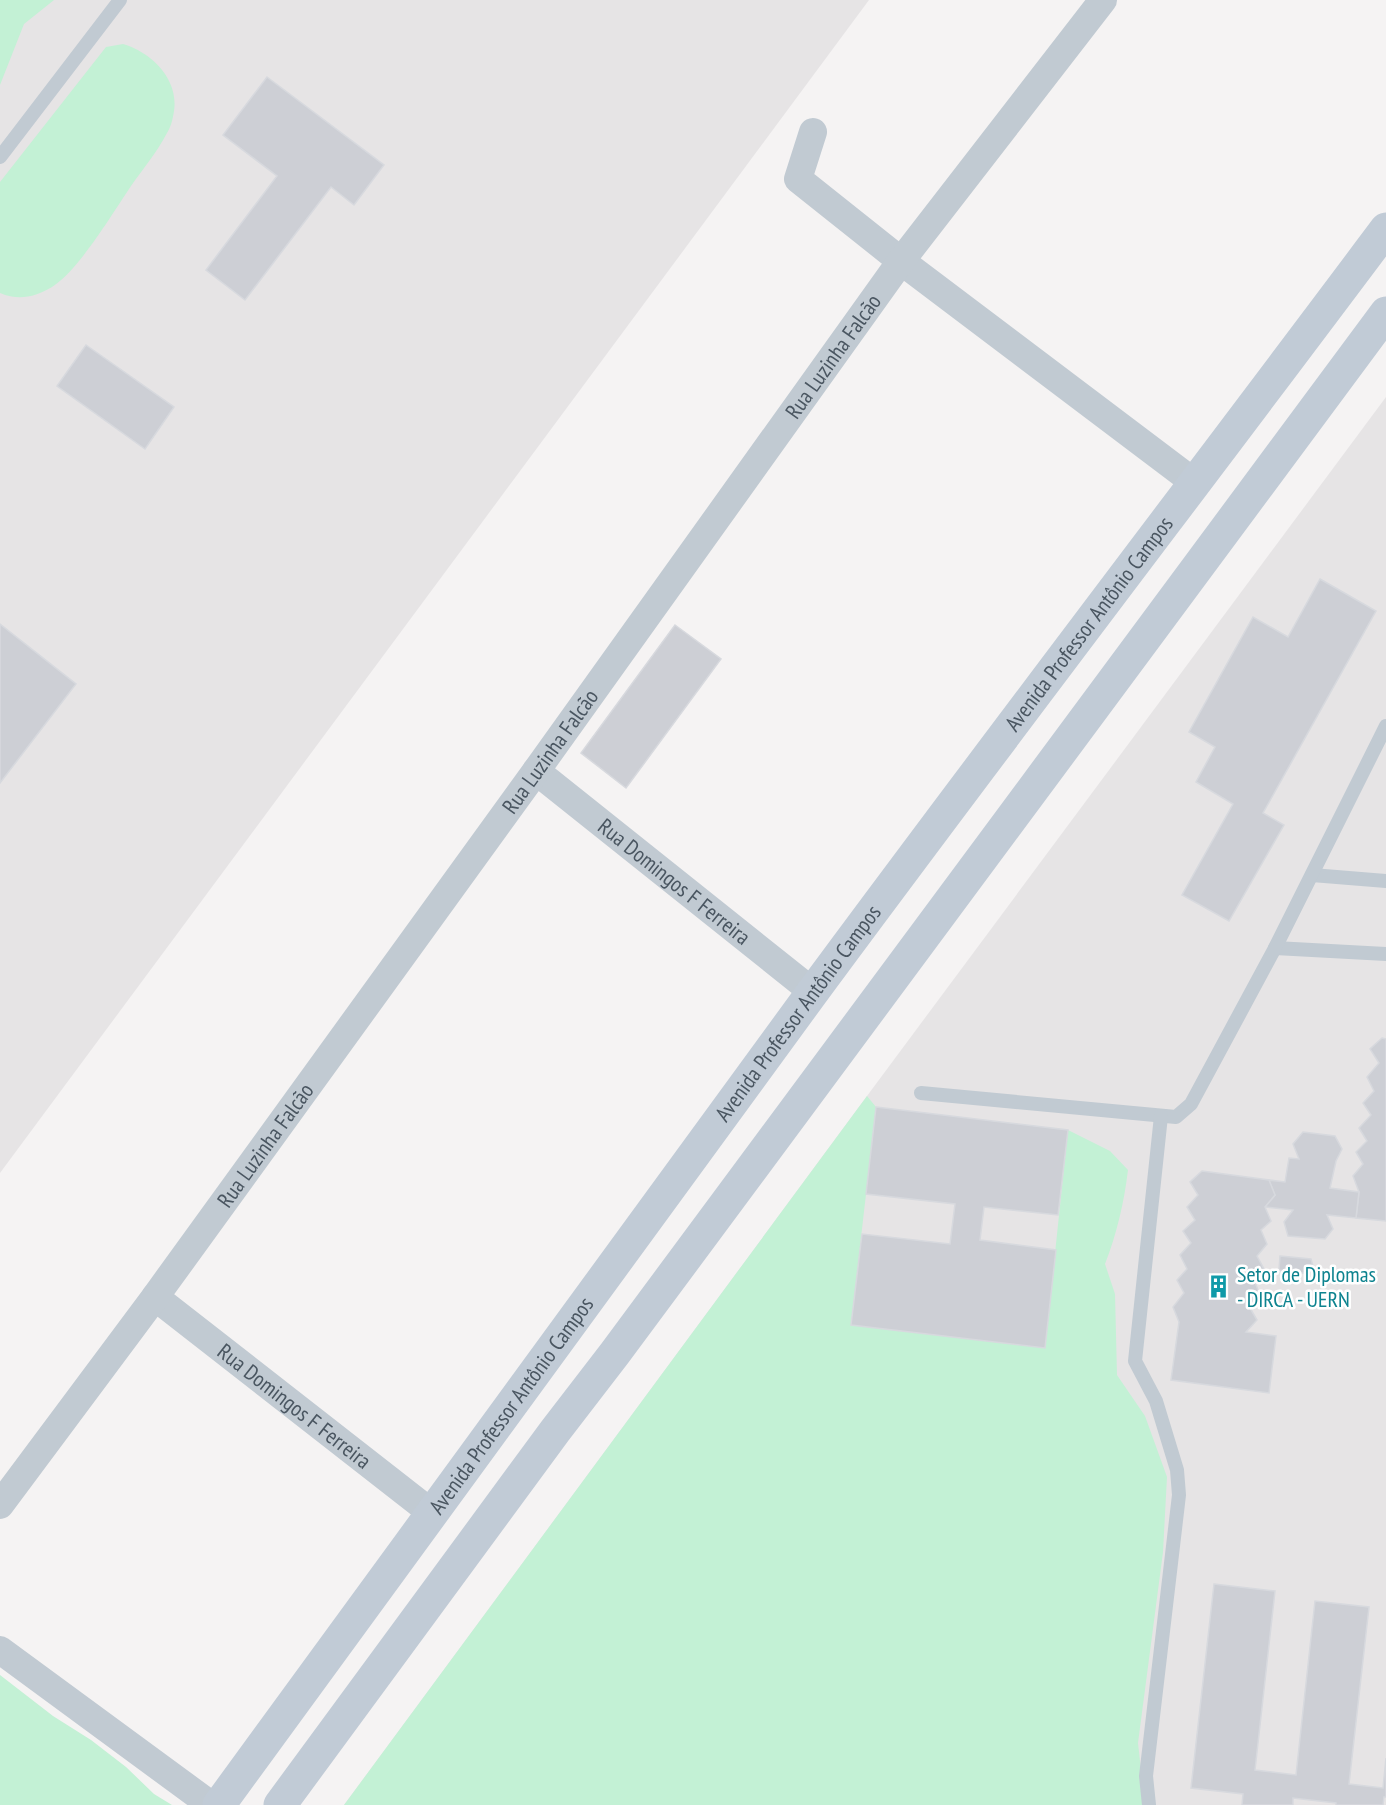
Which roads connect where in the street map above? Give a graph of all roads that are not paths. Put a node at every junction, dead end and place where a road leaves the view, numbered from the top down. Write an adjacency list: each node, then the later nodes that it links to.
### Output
1 (120, 0): 4 (lane)
2 (1102, 0): 6 (street, Rua Luzinha Falcão)
3 (813, 132): 6 (street)
4 (0, 157)
5 (1386, 229): 8 (street, Avenida Professor Antônio Campos)
6 (901, 261): 8 (street); 10 (street, Rua Luzinha Falcão)
7 (1386, 313): 20 (street)
8 (1195, 483): 15 (street, Avenida Professor Antônio Campos)
9 (1386, 726): 11 (lane)
10 (536, 771): 15 (street, Rua Domingos F Ferreira); 18 (street, Rua Luzinha Falcão)
11 (1312, 875): 12 (lane); 13 (lane)
12 (1386, 881)
13 (1275, 948): 14 (lane); 17 (lane)
14 (1386, 954)
15 (813, 992): 19 (street, Avenida Professor Antônio Campos)
16 (921, 1093): 17 (lane)
17 (1161, 1116): 29 (lane)
18 (155, 1297): 23 (street, Rua Luzinha Falcão); 24 (street, Rua Domingos F Ferreira)
19 (576, 1317): 20 (street); 21 (street, Avenida Professor Antônio Campos)
20 (615, 1353): 22 (street)
21 (519, 1393): 22 (street); 24 (street, Avenida Professor Antônio Campos)
22 (555, 1431): 28 (street)
23 (0, 1505)
24 (433, 1514): 27 (street, Avenida Professor Antônio Campos)
25 (0, 1650): 26 (street)
26 (211, 1805)
27 (219, 1805)
28 (280, 1805)
29 (1149, 1805)

